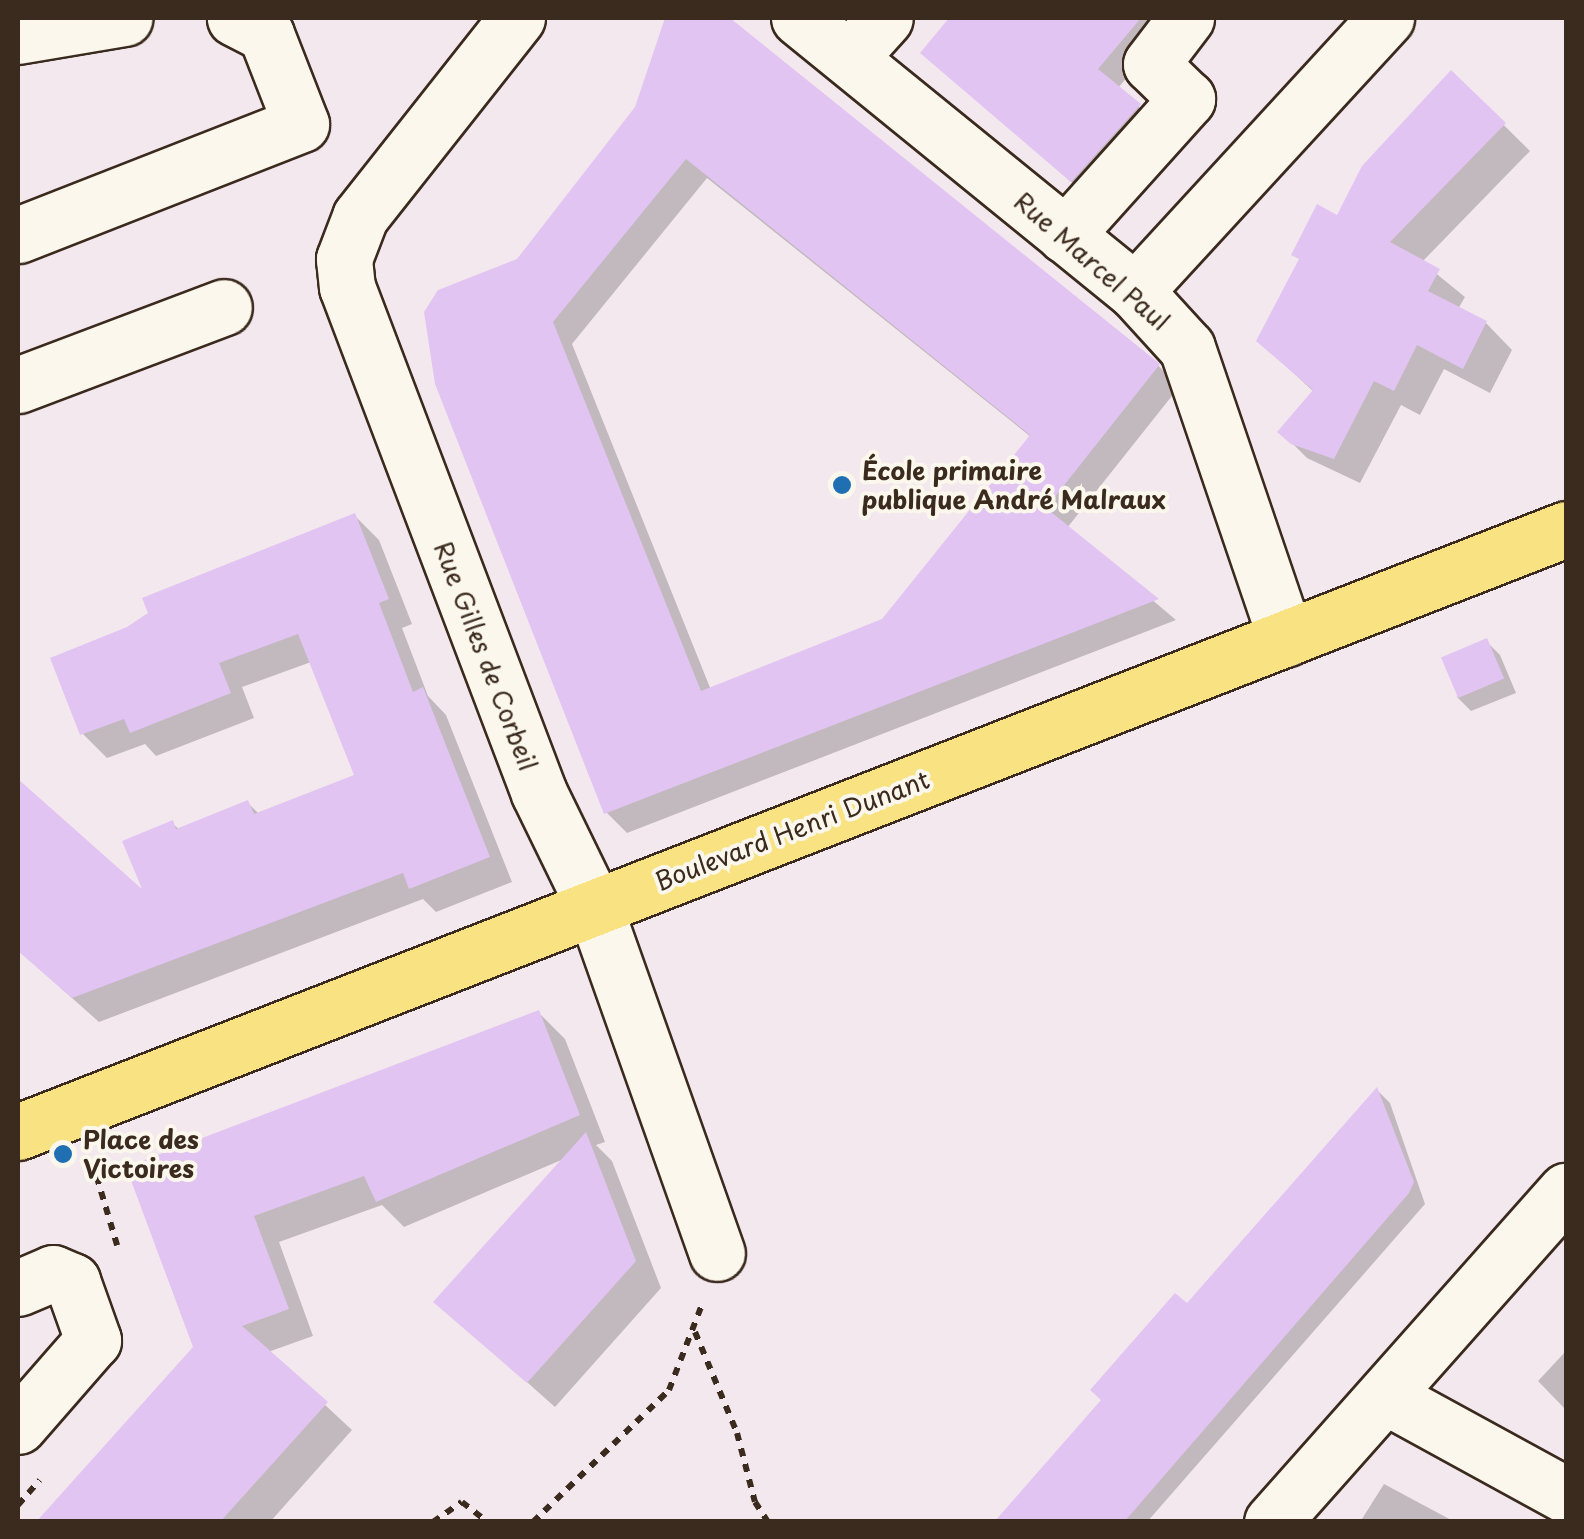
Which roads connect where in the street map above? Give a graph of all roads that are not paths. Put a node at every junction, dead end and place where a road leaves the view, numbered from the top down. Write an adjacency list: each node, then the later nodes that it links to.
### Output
1 (124, 18): 7 (street)
2 (234, 18): 10 (street)
3 (517, 18): 16 (street, Rue Gilles de Corbeil)
4 (799, 18): 8 (street, Rue Marcel Paul)
5 (1186, 18): 9 (street)
6 (1386, 18): 11 (street)
7 (18, 36)
8 (868, 37): 9 (street, Rue Marcel Paul)
9 (1064, 234): 11 (street, Rue Marcel Paul)
10 (18, 235)
11 (1135, 292): 15 (street, Rue Marcel Paul)
12 (224, 307): 13 (street)
13 (18, 385)
14 (1566, 529): 15 (main road, Boulevard Henri Dunant)
15 (1286, 639): 16 (main road, Boulevard Henri Dunant)
16 (594, 906): 17 (main road, Boulevard Henri Dunant); 19 (street, Rue Gilles de Corbeil)
17 (18, 1132)
18 (1566, 1191): 21 (street)
19 (717, 1253)
20 (18, 1288): 22 (street)
21 (1384, 1396): 23 (street); 24 (street)
22 (18, 1426)
23 (1566, 1495)
24 (1272, 1522)

